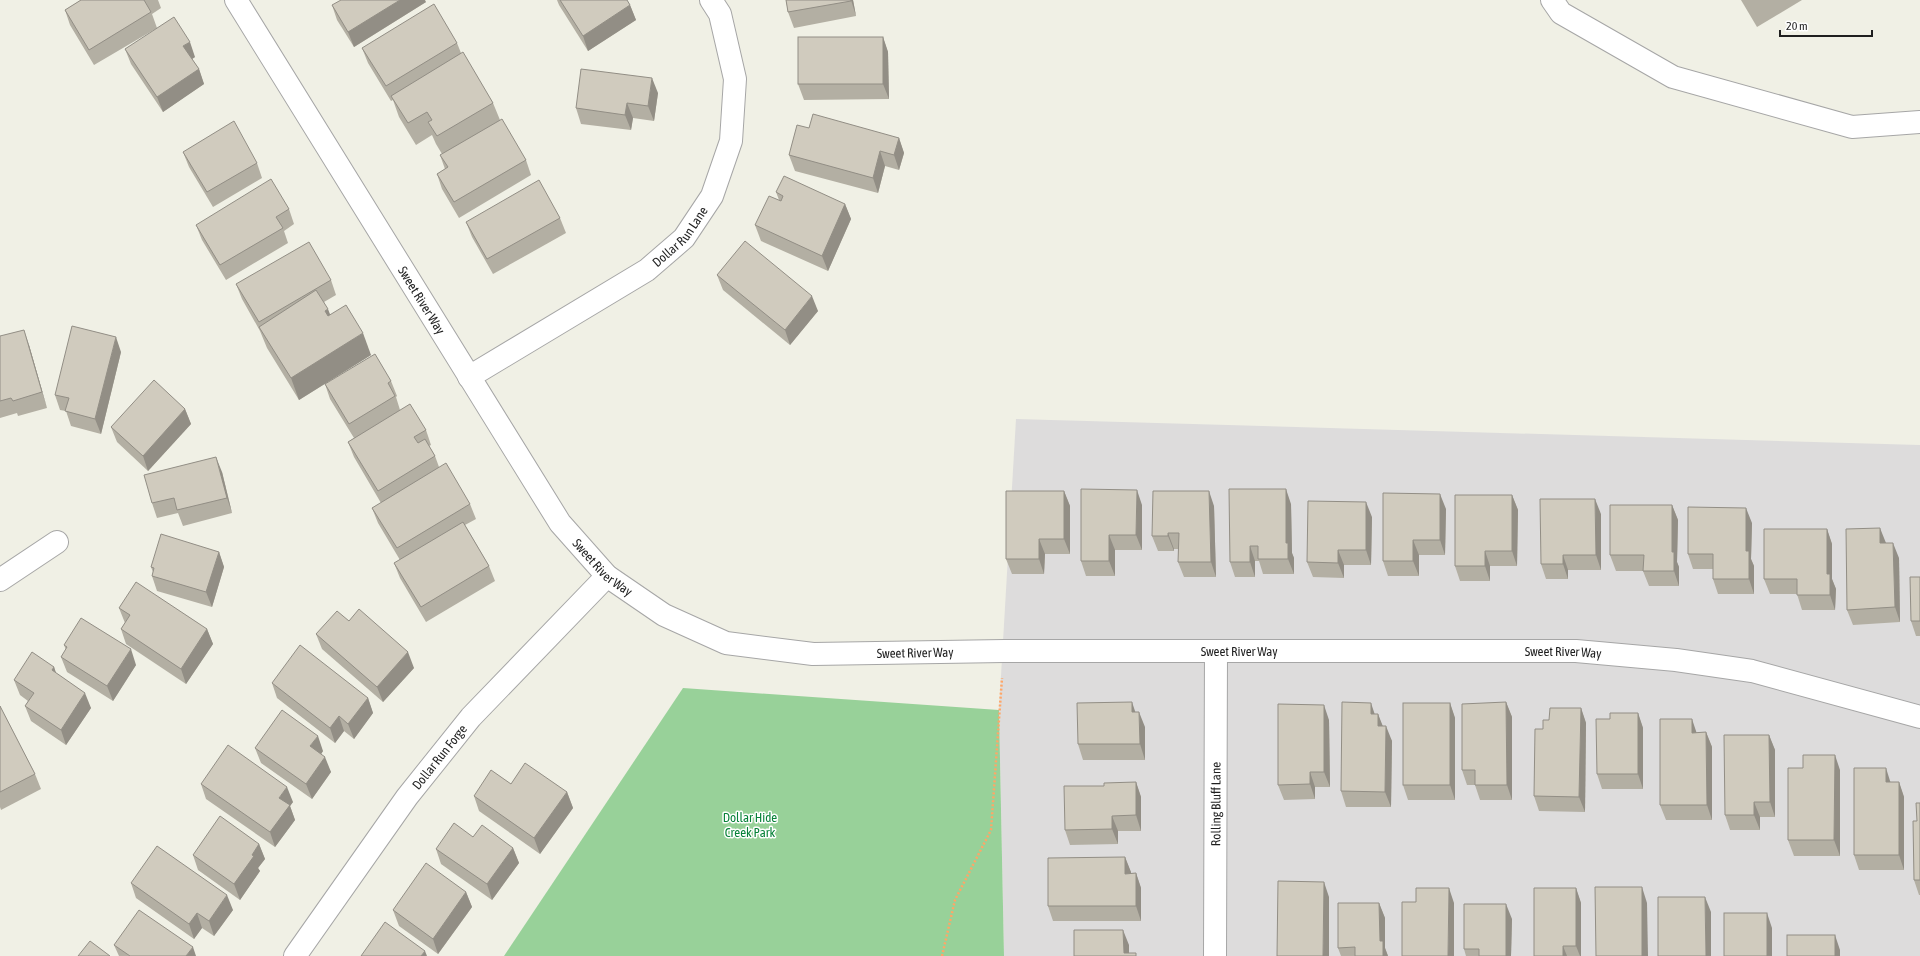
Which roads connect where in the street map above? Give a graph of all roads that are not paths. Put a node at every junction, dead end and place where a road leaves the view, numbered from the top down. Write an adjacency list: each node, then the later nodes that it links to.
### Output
1 (236, 0): 5 (street, Sweet River Way)
2 (712, 0): 5 (street, Dollar Run Lane)
3 (1552, 0): 4 (street)
4 (1920, 122)
5 (469, 377): 7 (street, Sweet River Way)
6 (57, 542): 8 (street)
7 (607, 576): 9 (street, Sweet River Way); 11 (street, Dollar Run Forge)
8 (0, 580)
9 (1216, 651): 10 (street, Sweet River Way); 12 (street, Rolling Bluff Lane)
10 (1920, 717)
11 (295, 956)
12 (1215, 956)

